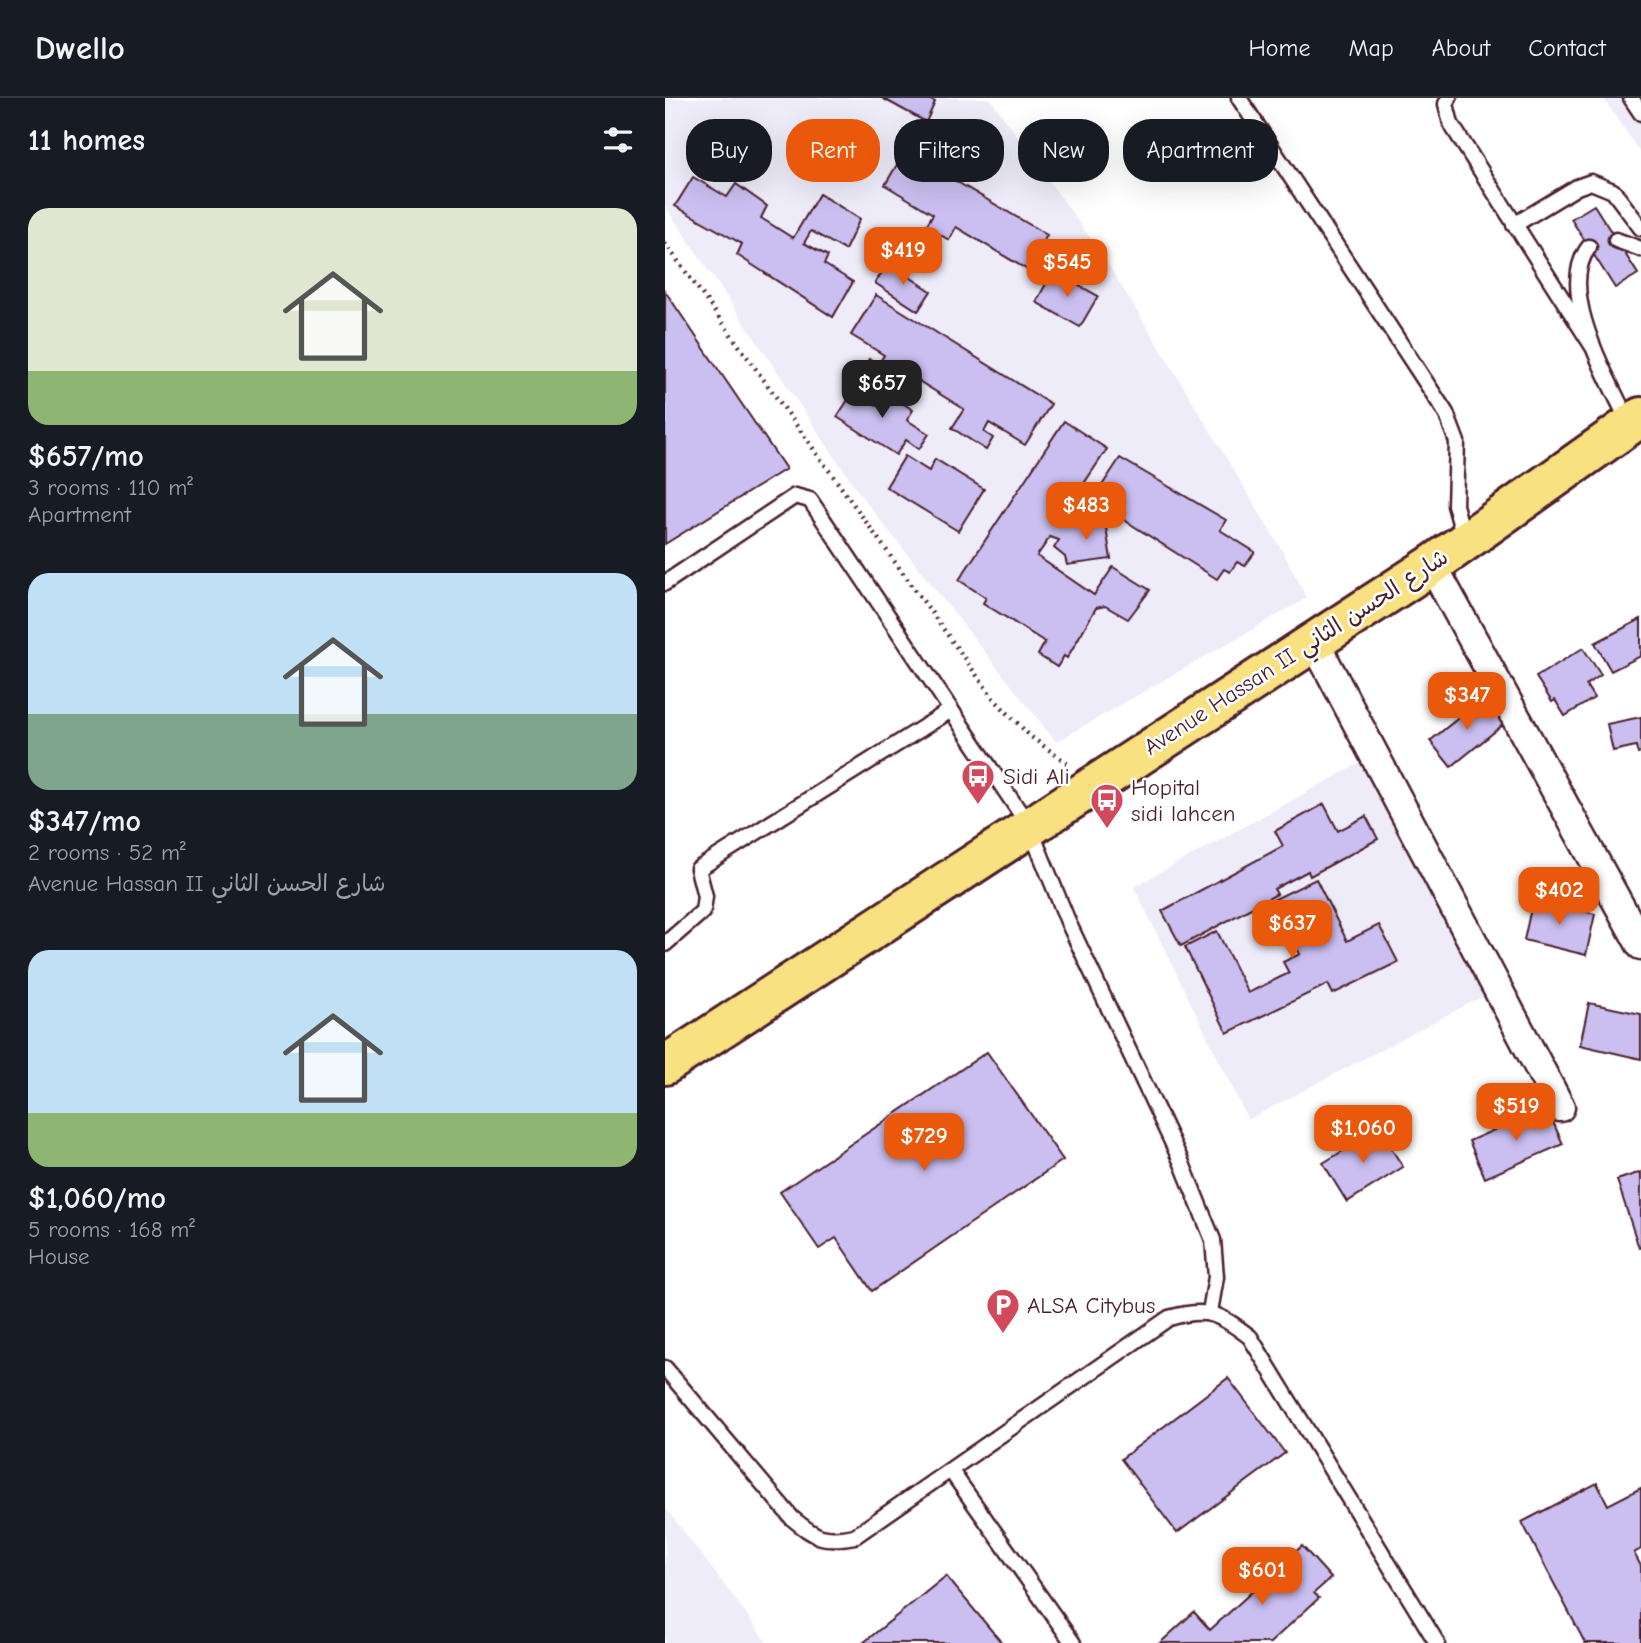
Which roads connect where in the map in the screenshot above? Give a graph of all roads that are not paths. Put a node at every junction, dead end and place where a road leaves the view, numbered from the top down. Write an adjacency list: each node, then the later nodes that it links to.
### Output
1 (1239, 98): 12 (lane)
2 (1448, 98): 5 (lane)
3 (1631, 98): 4 (lane)
4 (1641, 113)
5 (1514, 225): 6 (lane); 10 (lane)
6 (1641, 228)
7 (1616, 240): 9 (lane)
8 (1590, 247): 10 (lane)
9 (1641, 249)
10 (1593, 347): 11 (lane)
11 (1635, 420): 12 (main road, Avenue Hassan II شارع الحسن الثاني)
12 (1467, 542): 13 (main road, Avenue Hassan II شارع الحسن الثاني)
13 (1431, 565): 15 (main road, Avenue Hassan II شارع الحسن الثاني); 19 (street)
14 (665, 583): 16 (lane)
15 (1314, 641): 17 (main road, Avenue Hassan II شارع الحسن الثاني); 21 (street)
16 (951, 710): 17 (lane); 18 (lane)
17 (1029, 826): 20 (main road, Avenue Hassan II شارع الحسن الثاني); 22 (lane)
18 (665, 944)
19 (1641, 945)
20 (666, 1061)
21 (1560, 1107)
22 (1210, 1312): 24 (lane); 26 (lane)
23 (665, 1367): 24 (lane)
24 (951, 1471): 25 (lane)
25 (1073, 1643)
26 (1437, 1643)

